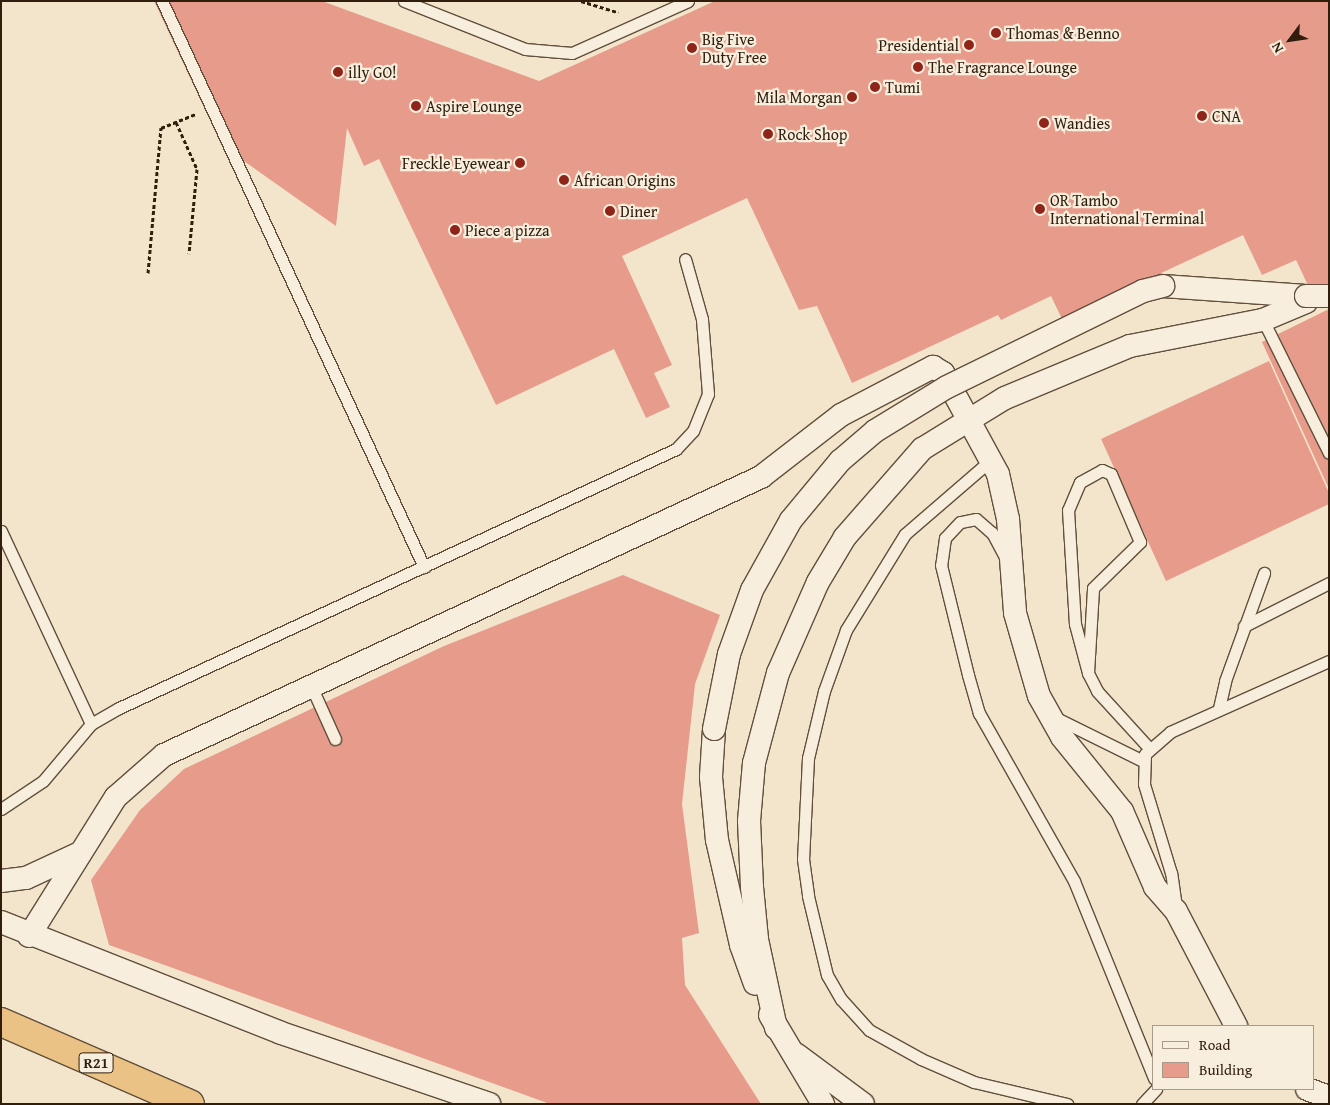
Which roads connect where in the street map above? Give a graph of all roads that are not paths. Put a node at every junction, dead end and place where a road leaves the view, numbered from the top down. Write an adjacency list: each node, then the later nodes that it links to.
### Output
1 (162, 1): 12 (lane)
2 (404, 1): 3 (lane)
3 (688, 1)
4 (686, 259): 12 (lane)
5 (1329, 296): 34 (street, bridge)
6 (1306, 302): 7 (street)
7 (1263, 320): 8 (street); 9 (lane)
8 (968, 417): 10 (street); 19 (street); 34 (street)
9 (1329, 453)
10 (992, 459): 13 (street); 43 (lane)
11 (1, 531): 22 (lane)
12 (424, 567): 22 (lane)
13 (1011, 567): 21 (street); 35 (lane)
14 (1264, 573): 16 (lane)
15 (1329, 583): 16 (lane)
16 (1244, 626): 20 (lane)
17 (1329, 661): 20 (lane)
18 (1088, 673): 18 (lane); 24 (lane)
19 (312, 688): 23 (lane); 27 (street)
20 (1220, 708): 24 (lane)
21 (1048, 714): 25 (lane); 29 (street)
22 (91, 724): 26 (lane)
23 (335, 739)
24 (1149, 748): 25 (lane)
25 (1141, 760): 29 (lane)
26 (1, 809)
27 (80, 853): 28 (street); 31 (street)
28 (1, 881)
29 (1176, 911): 33 (street)
30 (1, 922): 31 (street)
31 (30, 936): 40 (street)
32 (1, 1022): 39 (highway, R21)
33 (1235, 1025)
34 (780, 1036): 41 (street); 42 (street)
35 (1152, 1073)
36 (1155, 1090): 44 (lane)
37 (1310, 1090): 38 (street)
38 (1329, 1097)
39 (190, 1104)
40 (489, 1104)
41 (824, 1104)
42 (863, 1104)
43 (1067, 1104)
44 (1142, 1104)

